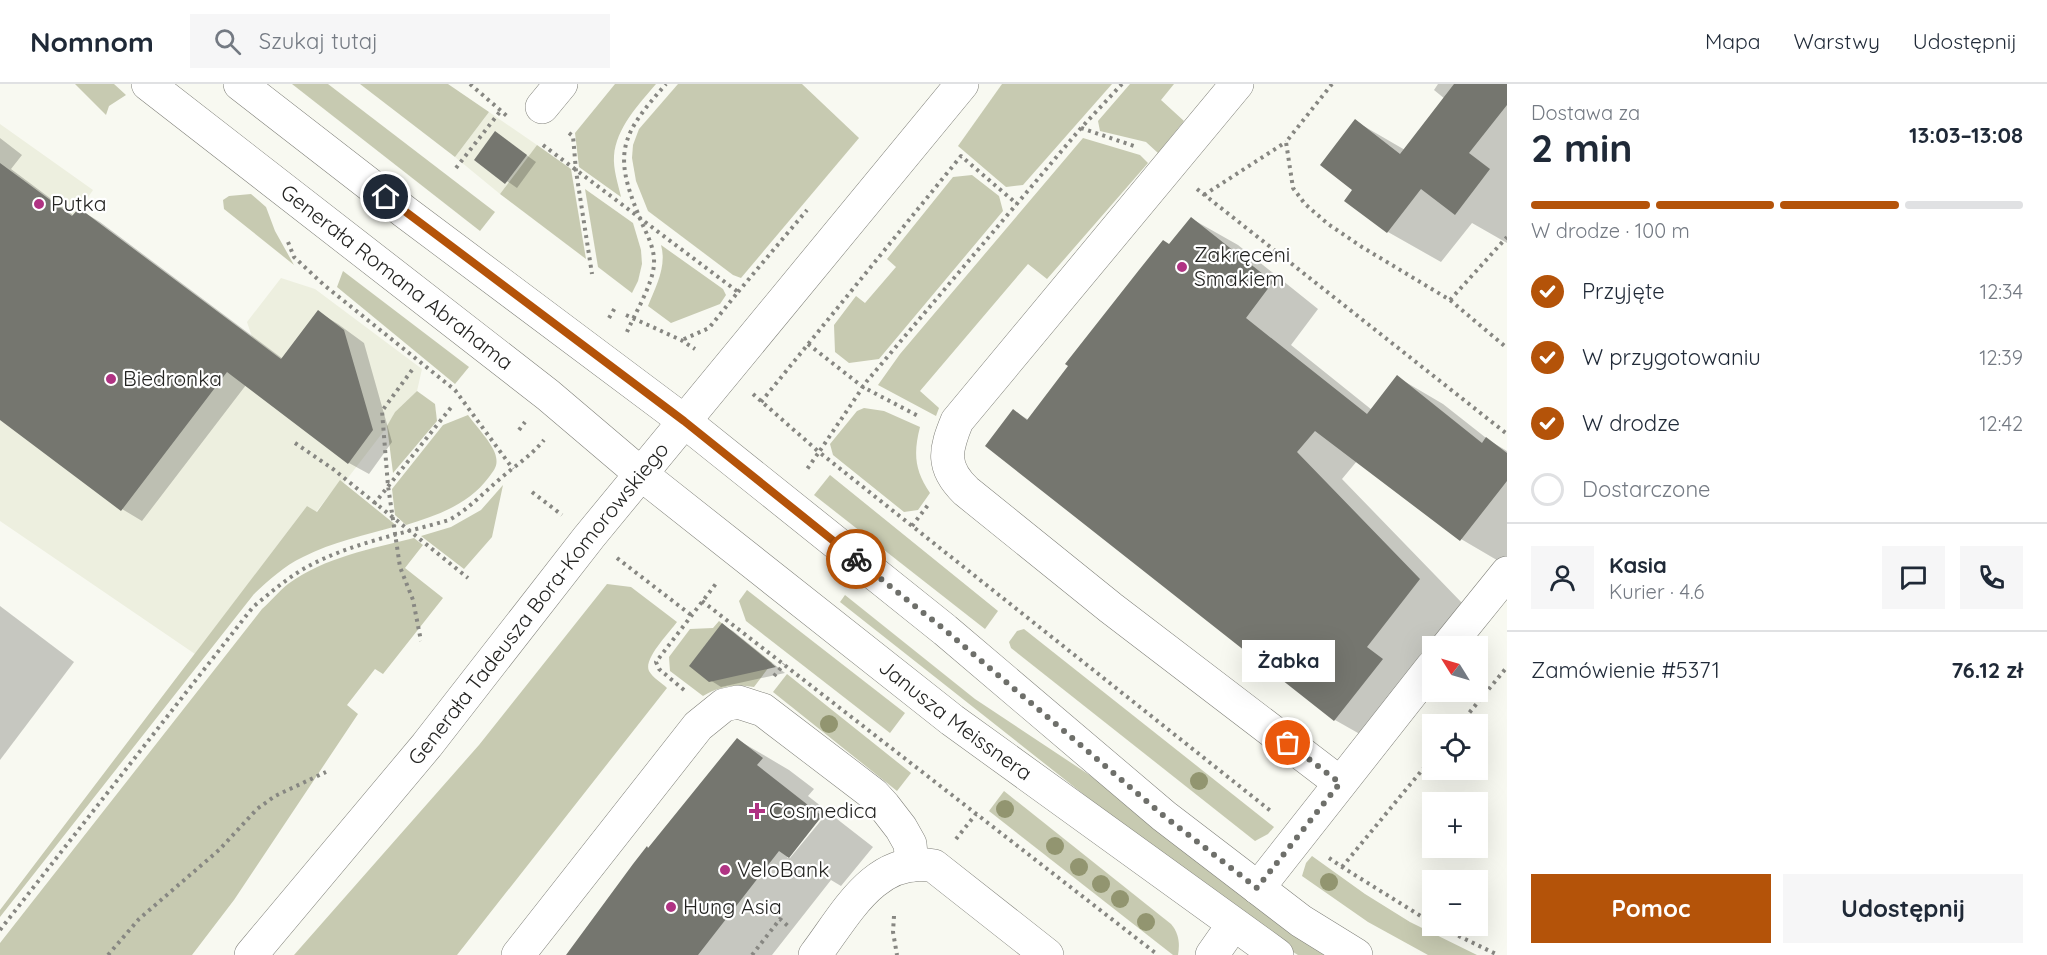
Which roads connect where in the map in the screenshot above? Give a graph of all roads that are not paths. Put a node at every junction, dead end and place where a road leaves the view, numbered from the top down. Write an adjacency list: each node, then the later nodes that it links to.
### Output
1 (148, 84): 6 (street, Generała Romana Abrahama)
2 (240, 84): 5 (street)
3 (962, 84): 5 (street, Generała Tadeusza Bora-Komorowskiego)
4 (1237, 84): 10 (street)
5 (684, 421): 6 (street, Generała Tadeusza Bora-Komorowskiego); 12 (street)
6 (641, 474): 13 (street, Janusza Meissnera); 14 (street, Generała Tadeusza Bora-Komorowskiego)
7 (1507, 573): 8 (street)
8 (1457, 636)
9 (1422, 680): 10 (street)
10 (1340, 783): 12 (street)
11 (912, 865): 15 (street); 16 (street); 17 (street)
12 (1257, 888): 20 (street)
13 (1233, 925): 18 (street); 19 (street, Janusza Meissnera)
14 (250, 955)
15 (518, 955)
16 (815, 955)
17 (1047, 955)
18 (1212, 955)
19 (1276, 955)
20 (1356, 955)

